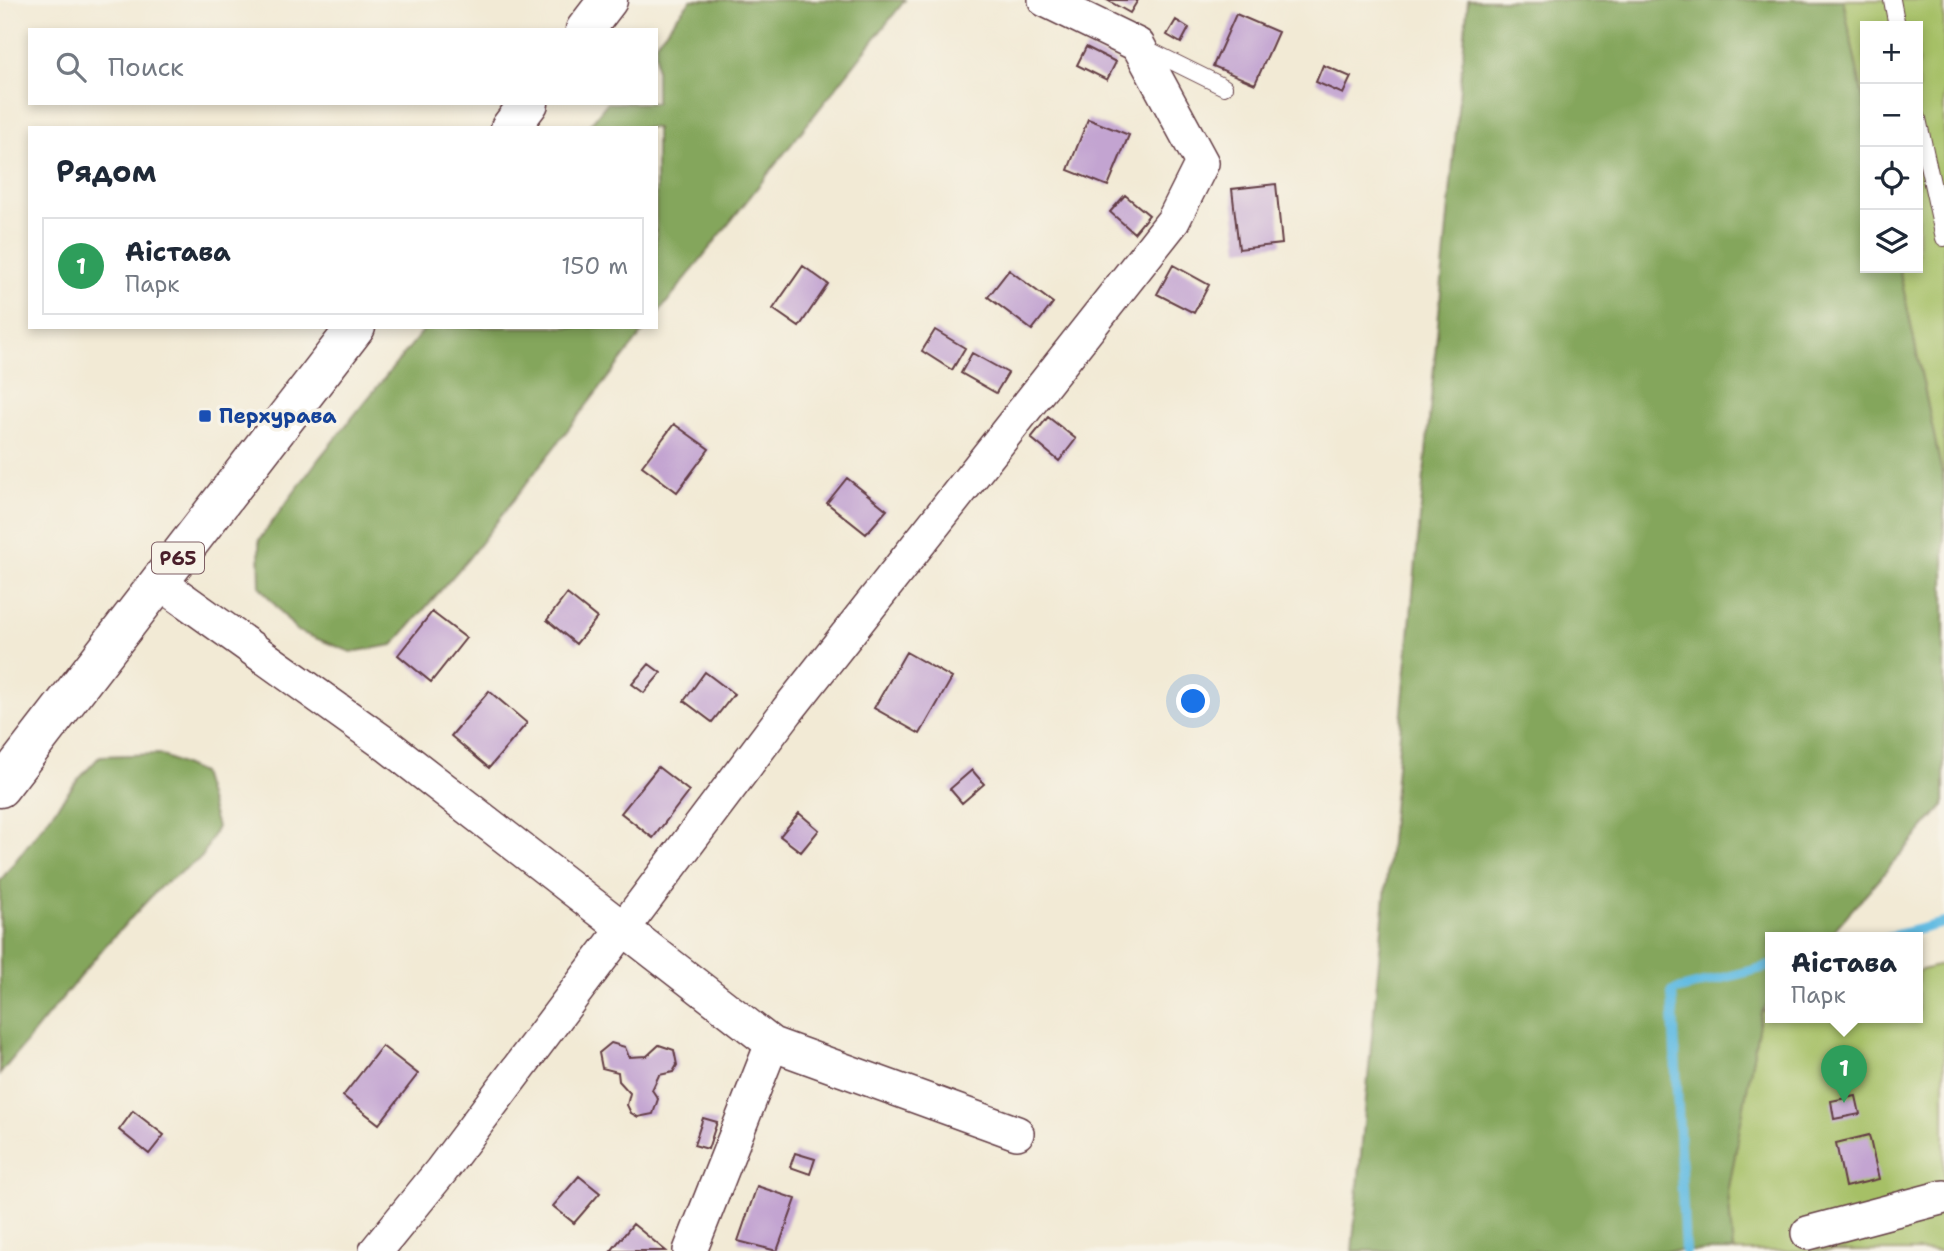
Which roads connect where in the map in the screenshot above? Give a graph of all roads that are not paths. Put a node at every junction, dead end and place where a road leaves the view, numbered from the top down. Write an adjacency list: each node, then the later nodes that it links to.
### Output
1 (608, 0): 5 (main road)
2 (1045, 0): 6 (street)
3 (1892, 0): 4 (lane)
4 (1896, 21)
5 (587, 28)
6 (1138, 45): 7 (lane); 15 (street)
7 (1224, 87)
8 (527, 105): 9 (main road)
9 (512, 126)
10 (1923, 142): 11 (lane)
11 (1944, 238)
12 (354, 329): 13 (main road, Р65)
13 (159, 582): 14 (main road, Р65); 15 (street)
14 (0, 788)
15 (621, 928): 16 (street); 20 (street)
16 (772, 1044): 17 (street); 21 (street)
17 (1017, 1133)
18 (1944, 1197): 19 (street)
19 (1808, 1233)
20 (376, 1251)
21 (691, 1251)

